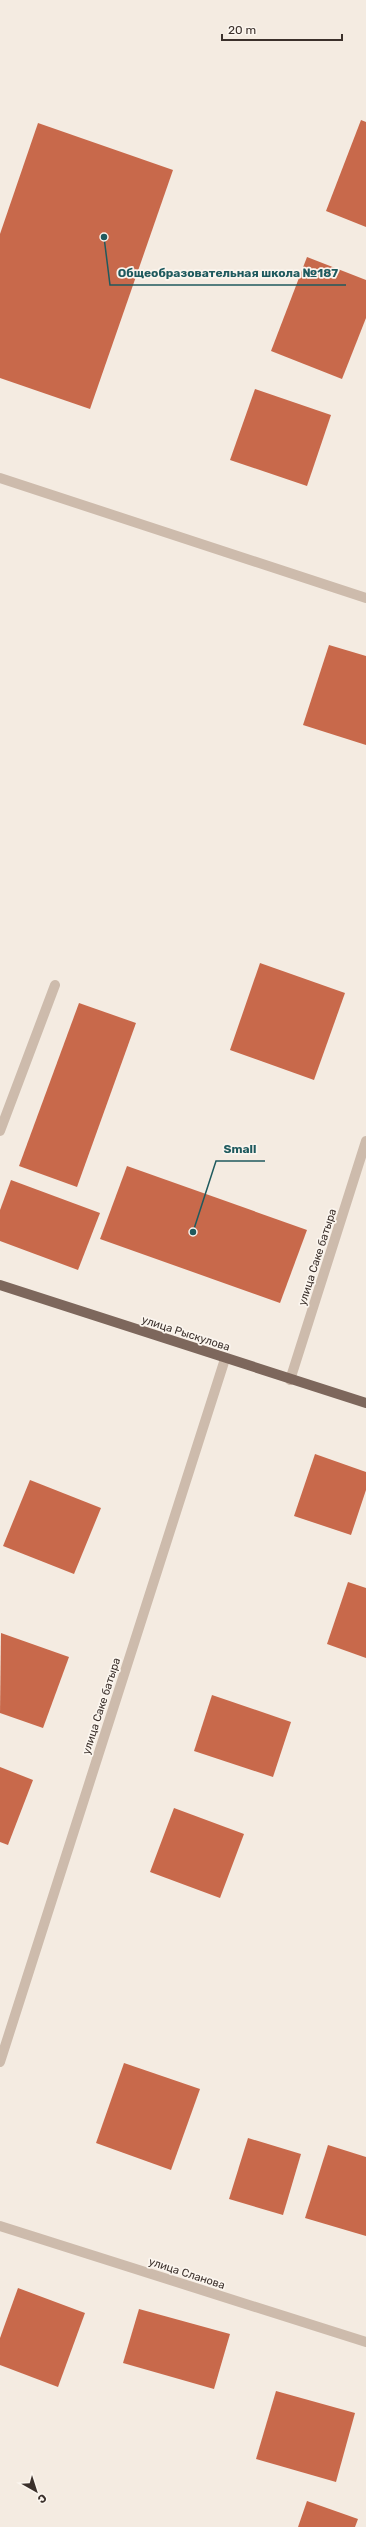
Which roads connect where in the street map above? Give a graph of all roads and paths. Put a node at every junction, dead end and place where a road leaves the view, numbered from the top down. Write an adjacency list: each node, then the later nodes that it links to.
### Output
1 (0, 478): 2 (street)
2 (366, 598)
3 (55, 985): 4 (street)
4 (0, 1131)
5 (366, 1141): 8 (street, улица Саке батыра)
6 (0, 1286): 7 (main road, улица Рыскулова)
7 (225, 1359): 8 (main road, улица Рыскулова); 10 (street, улица Саке батыра)
8 (290, 1380): 9 (main road, улица Рыскулова)
9 (366, 1403)
10 (0, 2062)
11 (0, 2226): 12 (street, улица Сланова)
12 (366, 2342)

